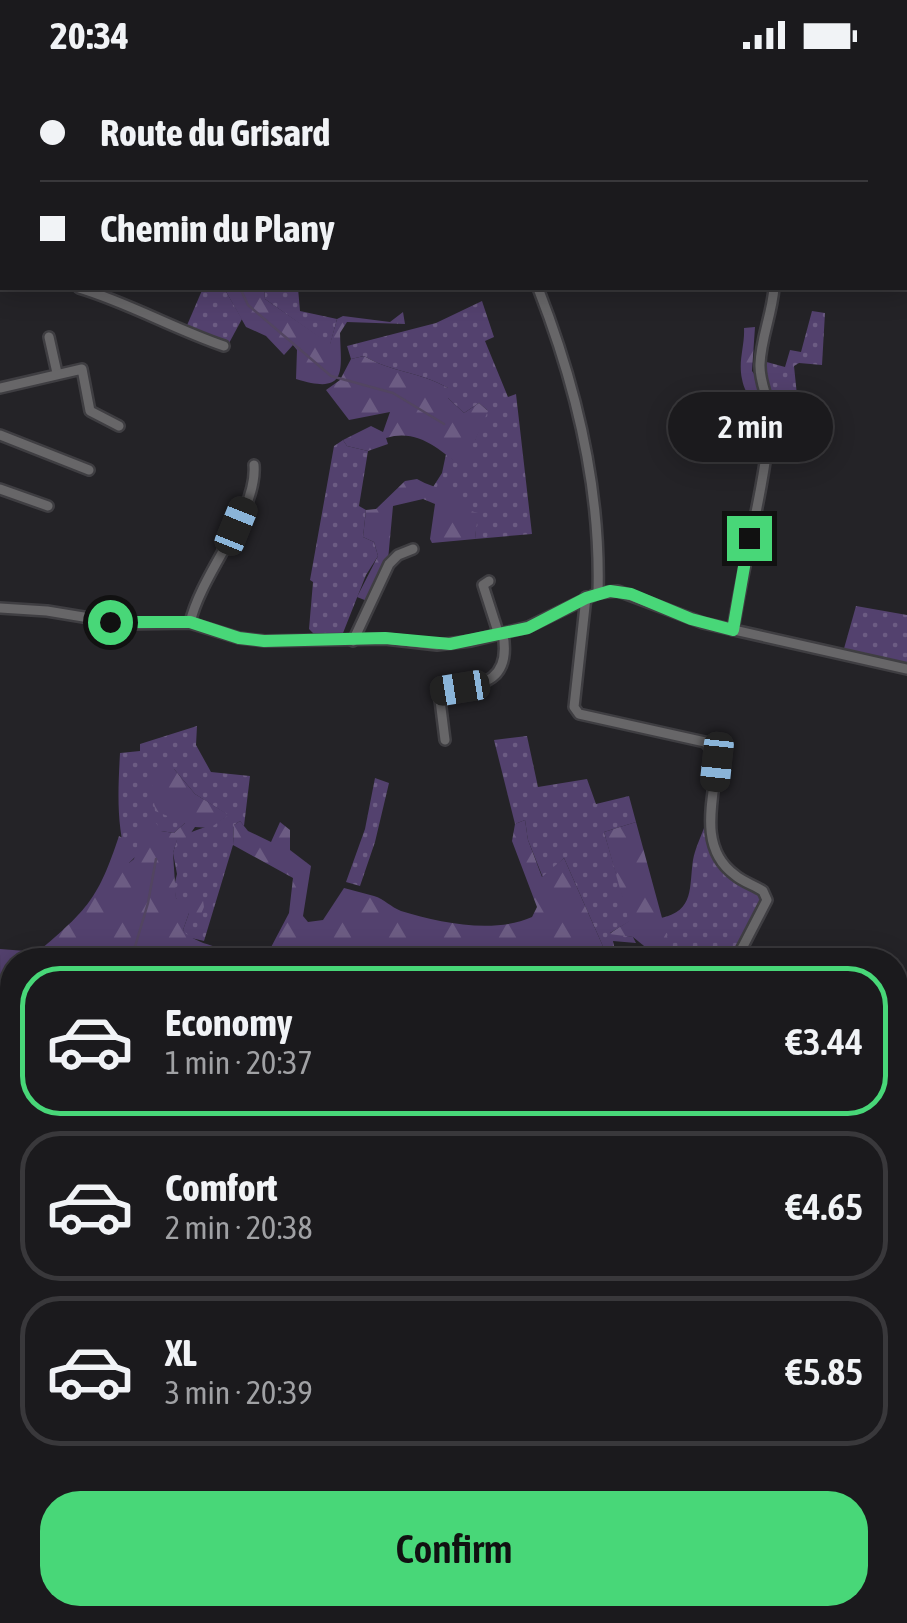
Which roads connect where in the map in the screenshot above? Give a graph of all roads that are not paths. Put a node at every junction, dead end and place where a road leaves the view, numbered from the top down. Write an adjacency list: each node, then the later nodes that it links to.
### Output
1 (85, 290): 5 (street)
2 (539, 290): 16 (street)
3 (774, 290): 20 (street)
4 (48, 337): 6 (street)
5 (224, 346)
6 (57, 372): 7 (street); 8 (street)
7 (0, 388)
8 (118, 426)
9 (0, 435): 11 (street)
10 (254, 465): 19 (street)
11 (89, 470)
12 (0, 489): 13 (street)
13 (48, 506)
14 (413, 549): 22 (street)
15 (488, 581): 21 (street)
16 (598, 593): 17 (street); 20 (street)
17 (586, 598): 21 (street); 25 (street)
18 (0, 608): 19 (street)
19 (190, 622): 22 (street)
20 (733, 630): 23 (street)
21 (500, 635): 22 (street); 24 (street)
22 (353, 640)
23 (907, 669)
24 (445, 740)
25 (742, 948)

